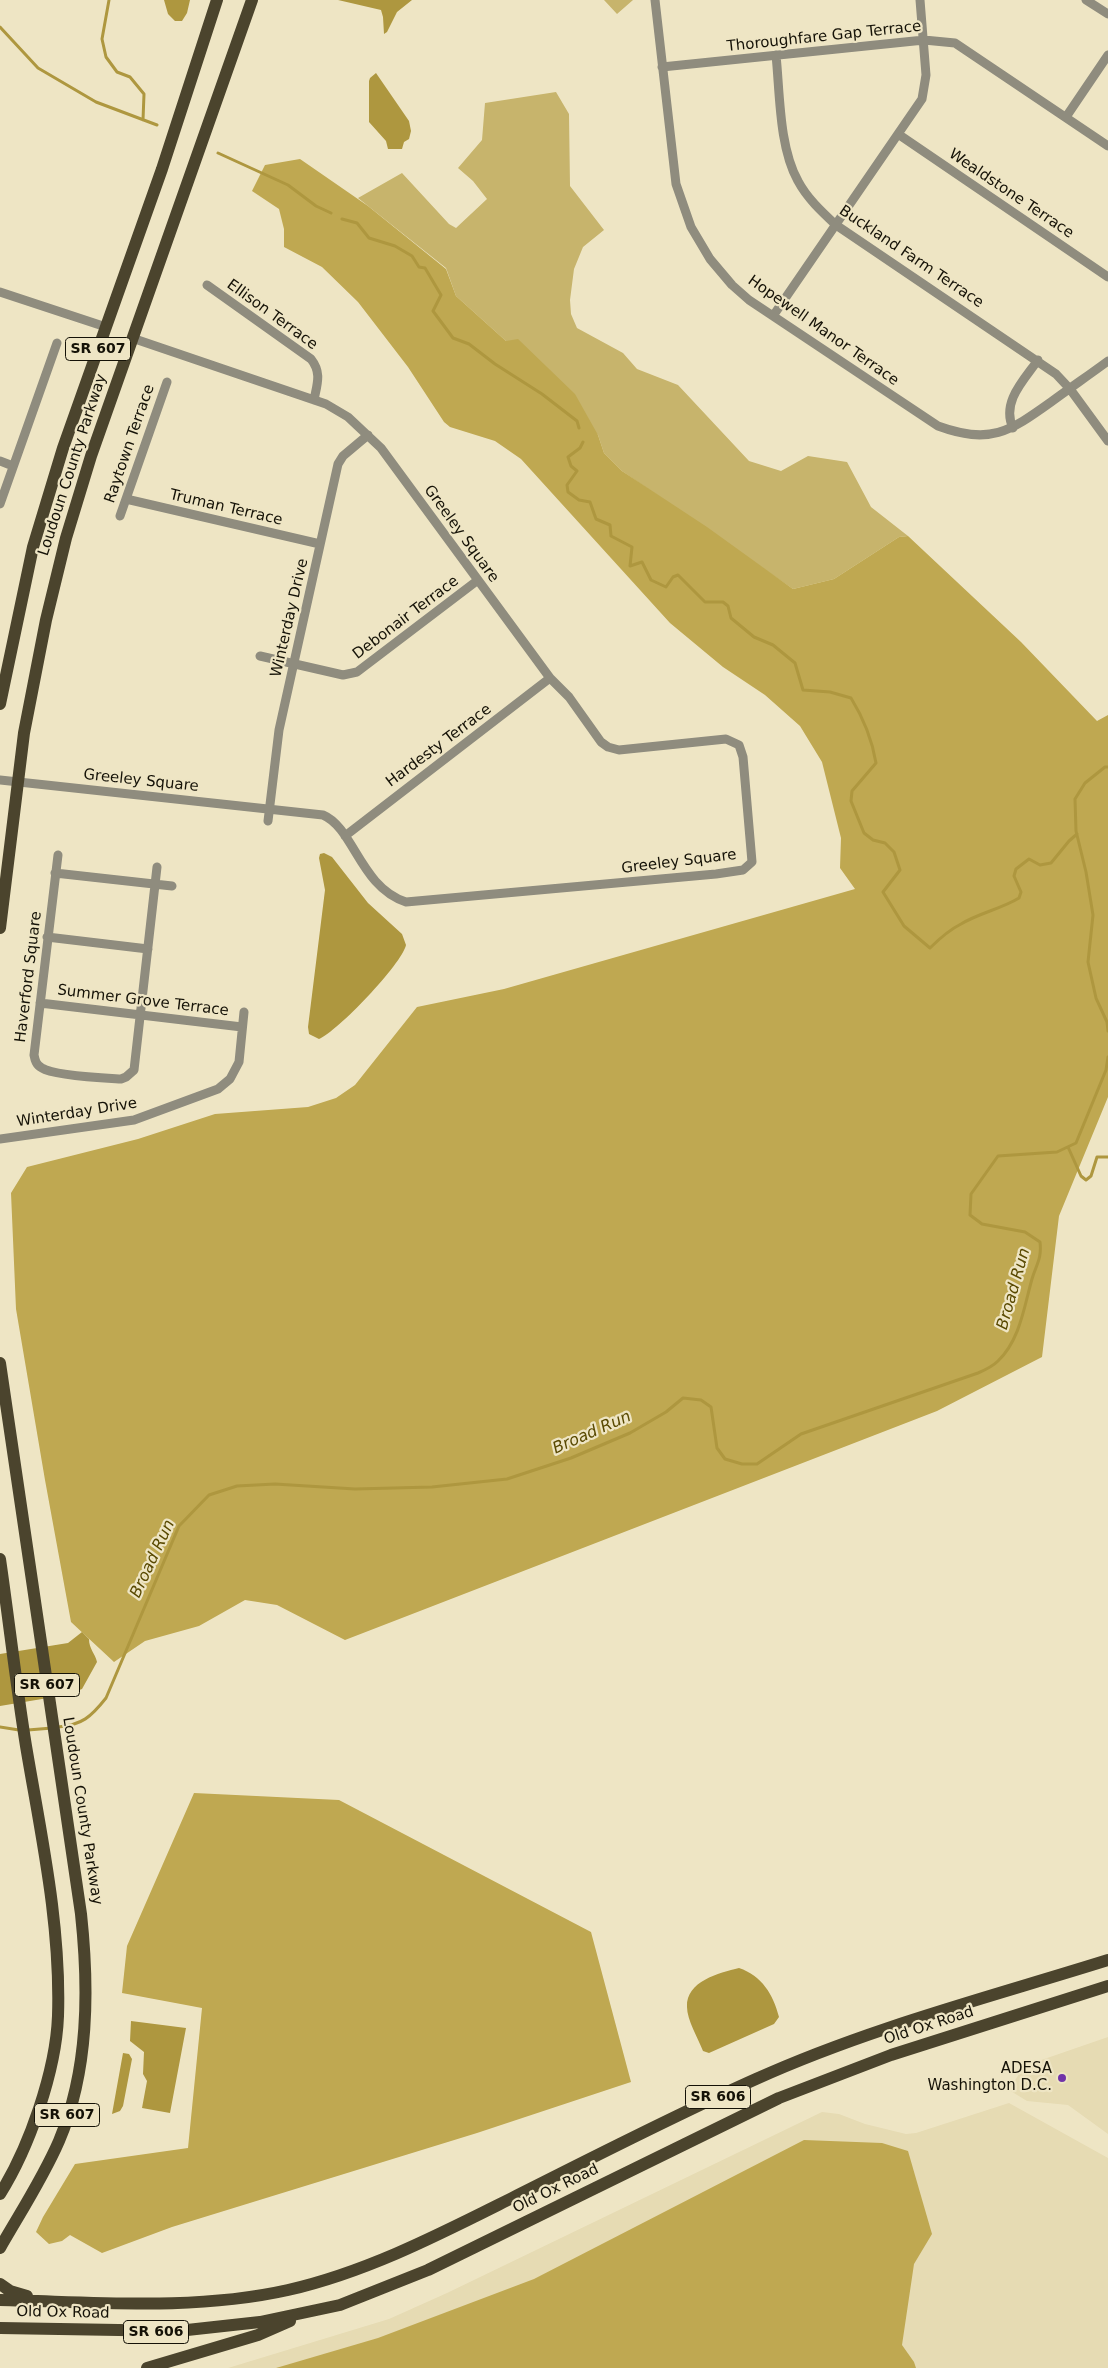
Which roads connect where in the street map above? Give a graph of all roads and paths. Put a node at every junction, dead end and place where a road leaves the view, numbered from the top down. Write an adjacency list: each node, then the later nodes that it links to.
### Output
1 (217, 0): 19 (main road, Loudoun County Parkway / SR 607)
2 (252, 0): 20 (main road, Loudoun County Parkway / SR 607)
3 (655, 0): 10 (street, Hopewell Manor Terrace)
4 (920, 0): 7 (street)
5 (1086, 0): 6 (street)
6 (1108, 14)
7 (924, 40): 8 (street, Thoroughfare Gap Terrace); 11 (street, Thoroughfare Gap Terrace); 12 (street)
8 (776, 55): 10 (street, Thoroughfare Gap Terrace); 14 (street, Buckland Farm Terrace)
9 (1108, 55): 11 (street)
10 (662, 66): 18 (street, Hopewell Manor Terrace)
11 (1066, 117): 13 (street, Thoroughfare Gap Terrace)
12 (898, 134): 14 (street); 15 (street, Wealdstone Terrace)
13 (1108, 146)
14 (836, 224): 18 (street); 22 (street, Buckland Farm Terrace)
15 (1108, 277)
16 (207, 285): 26 (street, Ellison Terrace)
17 (0, 292): 19 (street)
18 (773, 316): 27 (street, Hopewell Manor Terrace)
19 (106, 327): 40 (main road, Loudoun County Parkway / SR 607)
20 (132, 338): 26 (street, Greeley Square); 42 (main road, Loudoun County Parkway / SR 607)
21 (57, 343): 31 (street)
22 (1038, 360): 25 (street, Buckland Farm Terrace); 27 (street)
23 (1108, 361): 25 (street, Hopewell Manor Terrace)
24 (167, 382): 32 (street, Raytown Terrace)
25 (1070, 388): 27 (street, Hopewell Manor Terrace); 29 (street, Buckland Farm Terrace)
26 (314, 400): 28 (street, Greeley Square)
27 (1013, 428)
28 (368, 435): 35 (street, Winterday Drive); 36 (street, Greeley Square)
29 (1108, 441)
30 (0, 461): 31 (street)
31 (13, 466): 33 (street)
32 (126, 499): 34 (street, Raytown Terrace); 35 (street, Truman Terrace)
33 (0, 504)
34 (120, 516)
35 (320, 544): 38 (street, Winterday Drive)
36 (478, 580): 38 (street, Debonair Terrace); 39 (street, Greeley Square)
37 (260, 656): 38 (street, Debonair Terrace)
38 (294, 663): 43 (street, Winterday Drive)
39 (550, 678): 45 (street, Hardesty Terrace); 45 (street, Greeley Square)
40 (0, 704)
41 (0, 780): 42 (street, Greeley Square)
42 (17, 782): 43 (street, Greeley Square); 51 (main road, Loudoun County Parkway / SR 607)
43 (270, 808): 44 (street, Winterday Drive); 45 (street, Greeley Square)
44 (268, 821)
45 (345, 836)
46 (58, 855): 48 (street, Haverford Square)
47 (157, 867): 49 (street, Haverford Square)
48 (55, 873): 49 (street); 52 (street, Haverford Square)
49 (156, 884): 50 (street); 53 (street, Haverford Square)
50 (172, 886)
51 (0, 928)
52 (47, 937): 53 (street); 54 (street, Haverford Square)
53 (148, 949): 56 (street, Haverford Square)
54 (40, 1003): 56 (street, Summer Grove Terrace); 56 (street, Haverford Square)
55 (244, 1012): 57 (street, Winterday Drive)
56 (141, 1014): 57 (street, Summer Grove Terrace)
57 (242, 1027): 58 (street, Winterday Drive)
58 (0, 1139)
59 (0, 1364): 64 (main road, Loudoun County Parkway / SR 607)
60 (0, 1559): 63 (main road, SR 607)
61 (1108, 1960): 67 (main road, Old Ox Road / SR 606)
62 (1108, 1986): 68 (main road, Old Ox Road / SR 606)
63 (0, 2194)
64 (0, 2248)
65 (0, 2284): 67 (main road)
66 (0, 2300): 67 (main road, Old Ox Road / SR 606)
67 (49, 2300)
68 (311, 2312): 69 (main road, Old Ox Road / SR 606); 70 (main road)
69 (0, 2328)
70 (148, 2368)

